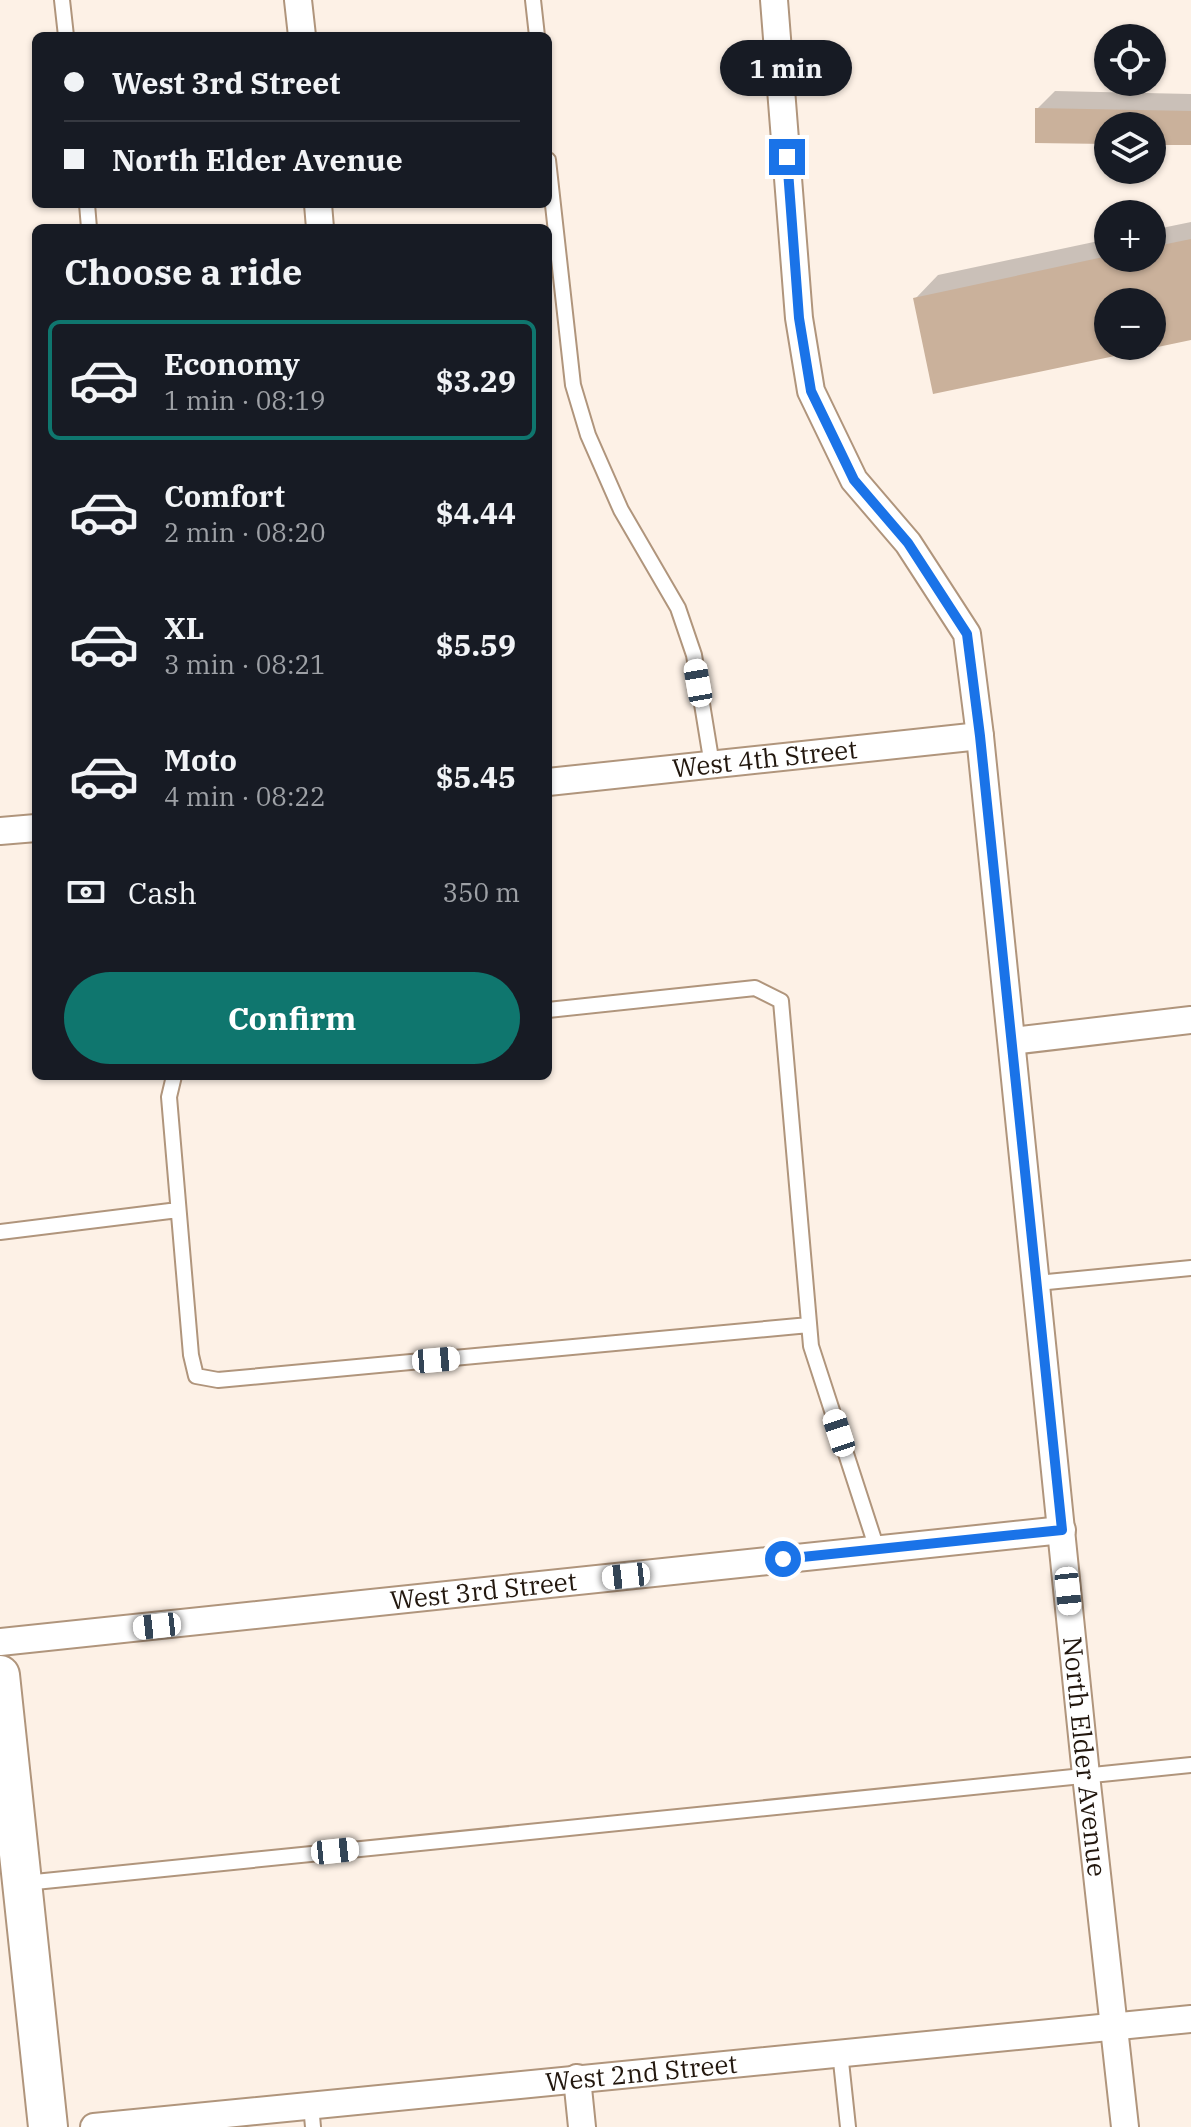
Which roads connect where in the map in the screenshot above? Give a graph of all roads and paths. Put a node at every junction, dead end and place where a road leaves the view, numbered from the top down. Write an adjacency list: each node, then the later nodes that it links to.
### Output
1 (62, 0): 5 (lane)
2 (298, 0): 6 (street)
3 (533, 0): 7 (lane)
4 (774, 0): 9 (street, North Elder Avenue)
5 (66, 32)
6 (302, 32)
7 (537, 32)
8 (552, 196): 10 (lane)
9 (980, 736): 10 (street, West 4th Street); 16 (street, North Elder Avenue)
10 (712, 765): 11 (street, West 4th Street)
11 (552, 782)
12 (32, 828): 13 (street)
13 (0, 831)
14 (552, 1010): 22 (lane)
15 (1191, 1020): 16 (street)
16 (1012, 1041): 21 (street, North Elder Avenue)
17 (173, 1080): 18 (lane)
18 (178, 1210): 19 (lane); 22 (lane)
19 (0, 1232)
20 (1191, 1268): 21 (lane)
21 (1037, 1283): 23 (street, North Elder Avenue)
22 (809, 1325): 24 (lane)
23 (1062, 1530): 24 (street, West 3rd Street); 28 (street, North Elder Avenue)
24 (877, 1549): 25 (street, West 3rd Street)
25 (0, 1642)
26 (0, 1675): 29 (street)
27 (1191, 1765): 28 (lane)
28 (1086, 1775): 29 (lane); 31 (street, North Elder Avenue)
29 (22, 1883): 35 (street)
30 (1191, 2019): 31 (street, West 2nd Street)
31 (1114, 2027): 32 (street, West 2nd Street); 39 (street, North Elder Avenue)
32 (840, 2052): 33 (street, West 2nd Street); 38 (lane)
33 (577, 2078): 34 (street, West 2nd Street); 37 (street)
34 (312, 2116): 36 (street, West 2nd Street)
35 (48, 2127)
36 (94, 2127)
37 (582, 2127)
38 (848, 2127)
39 (1125, 2127)

